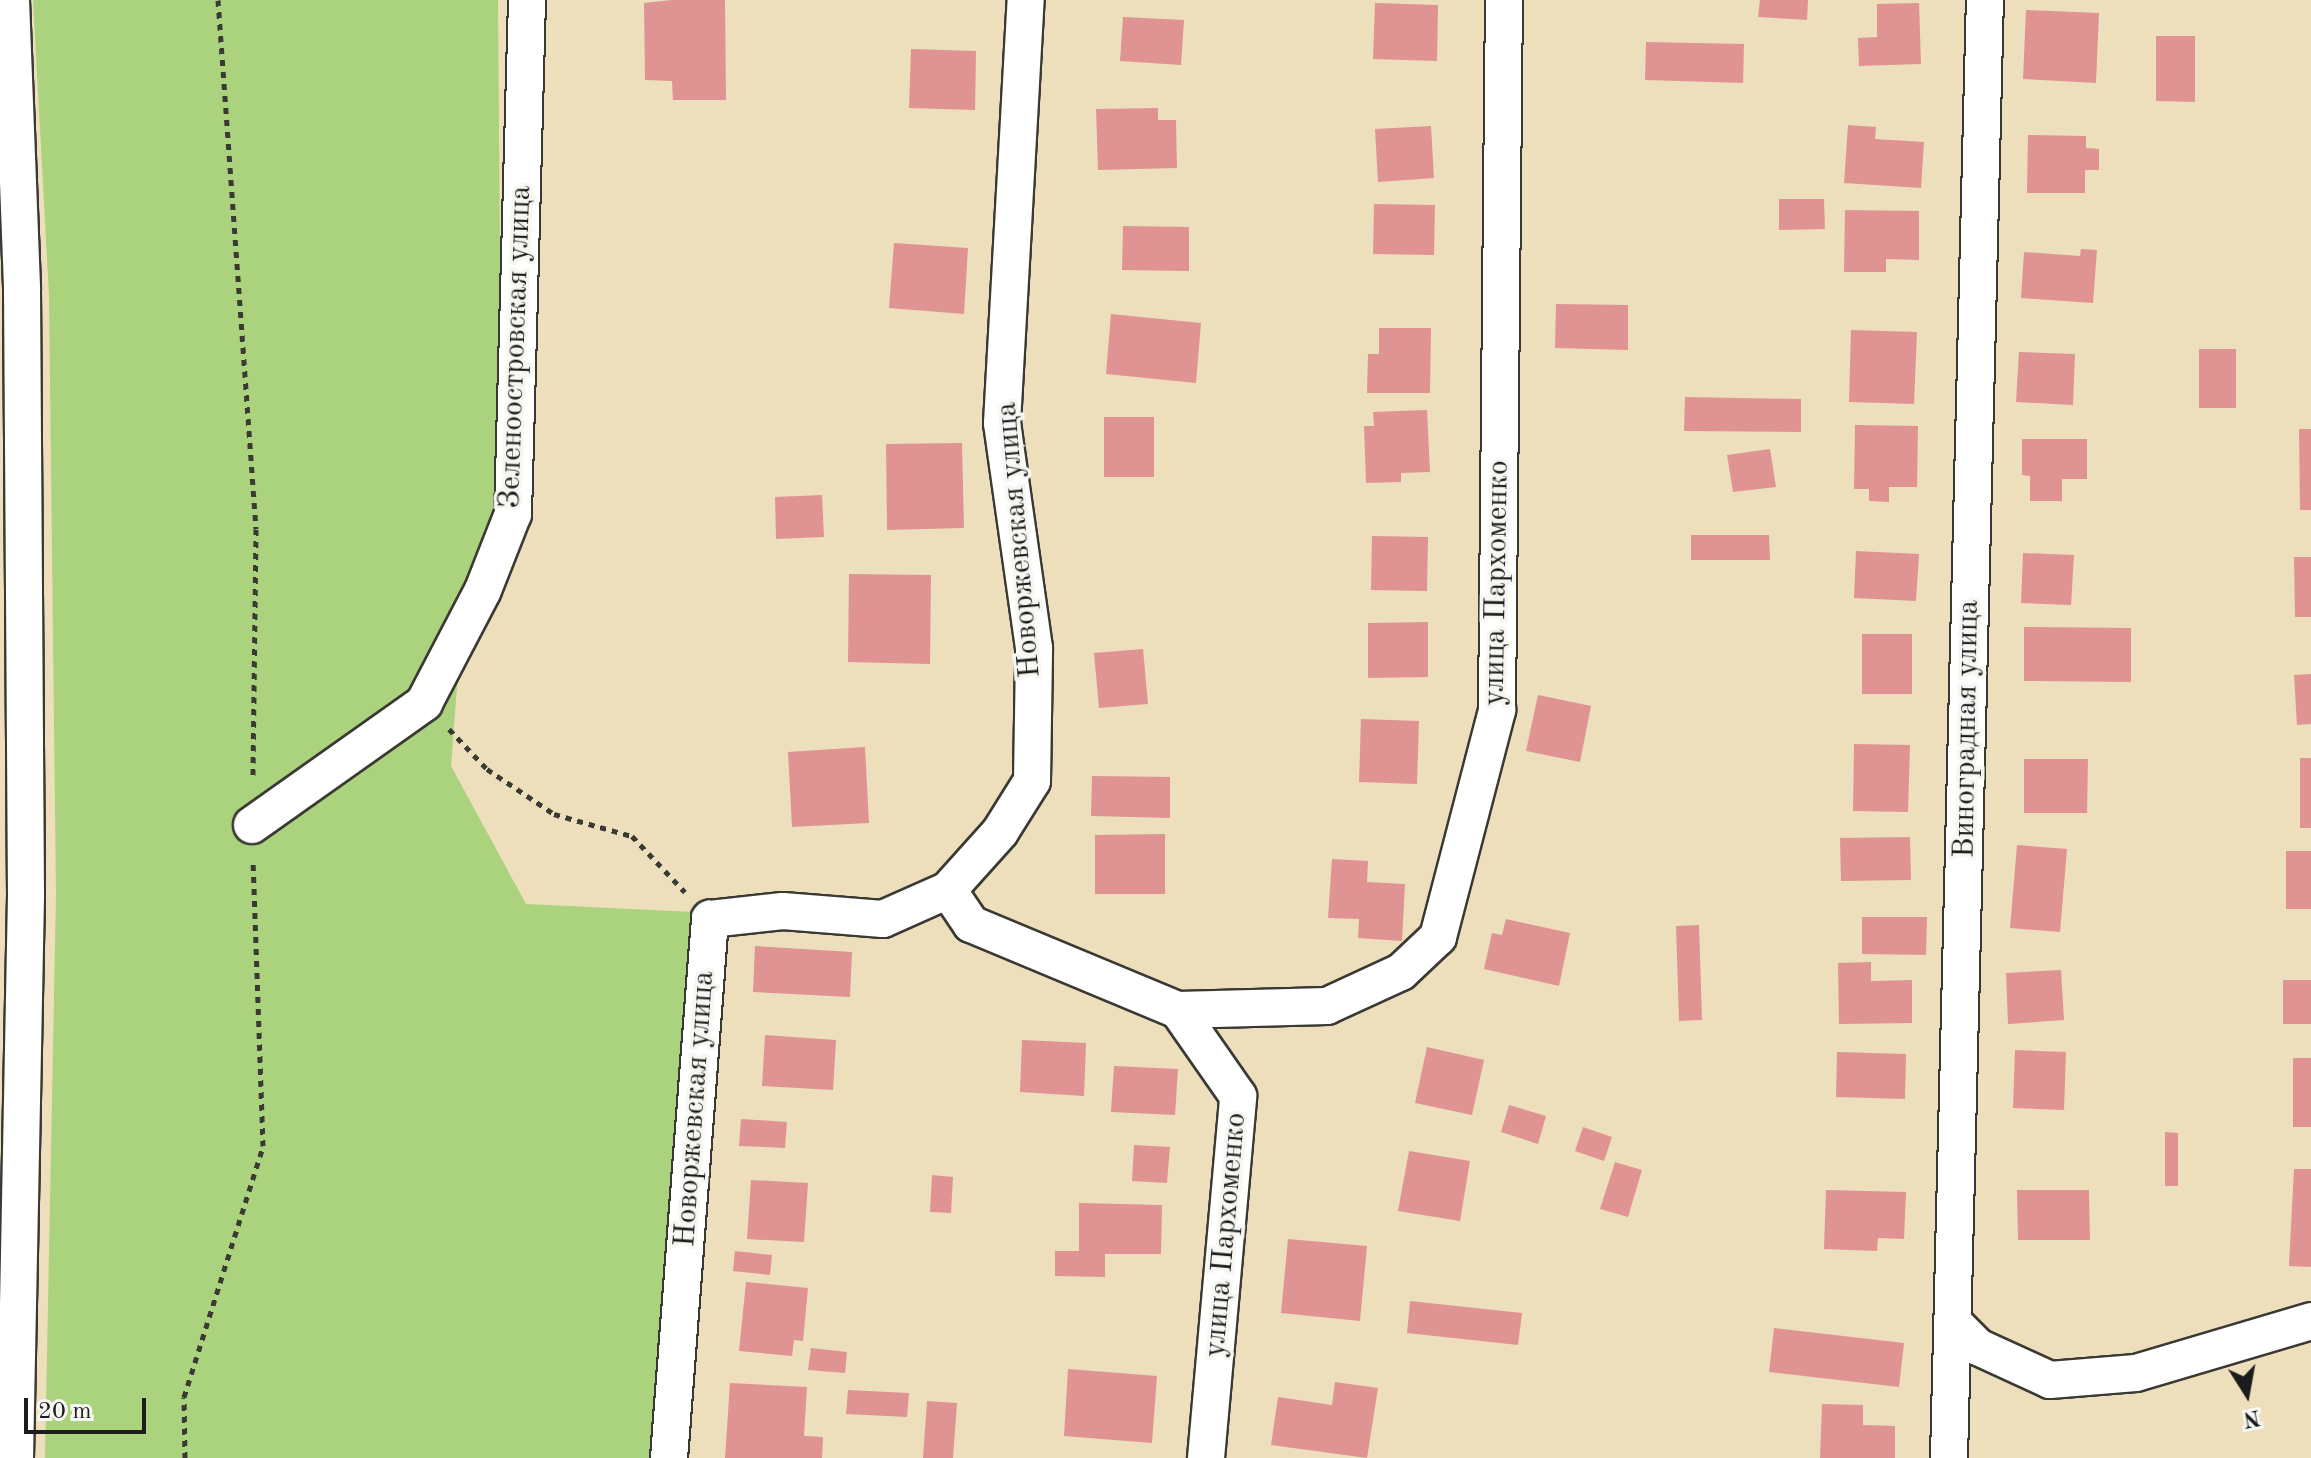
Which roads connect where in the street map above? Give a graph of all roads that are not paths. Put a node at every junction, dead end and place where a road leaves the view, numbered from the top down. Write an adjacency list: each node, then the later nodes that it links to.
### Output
1 (11, 0): 6 (street)
2 (527, 0): 7 (street, Зеленоостровская улица)
3 (1026, 0): 8 (street, Новоржевская улица)
4 (1504, 0): 9 (street, улица Пархоменко)
5 (1985, 0): 10 (street, Виноградная улица)
6 (11, 290): 12 (street)
7 (252, 825)
8 (948, 890): 9 (street); 13 (street, Новоржевская улица)
9 (1178, 1010): 14 (street, улица Пархоменко)
10 (1952, 1321): 11 (street); 15 (street, Виноградная улица)
11 (2311, 1321)
12 (15, 1458)
13 (669, 1458)
14 (1206, 1458)
15 (1949, 1458)

